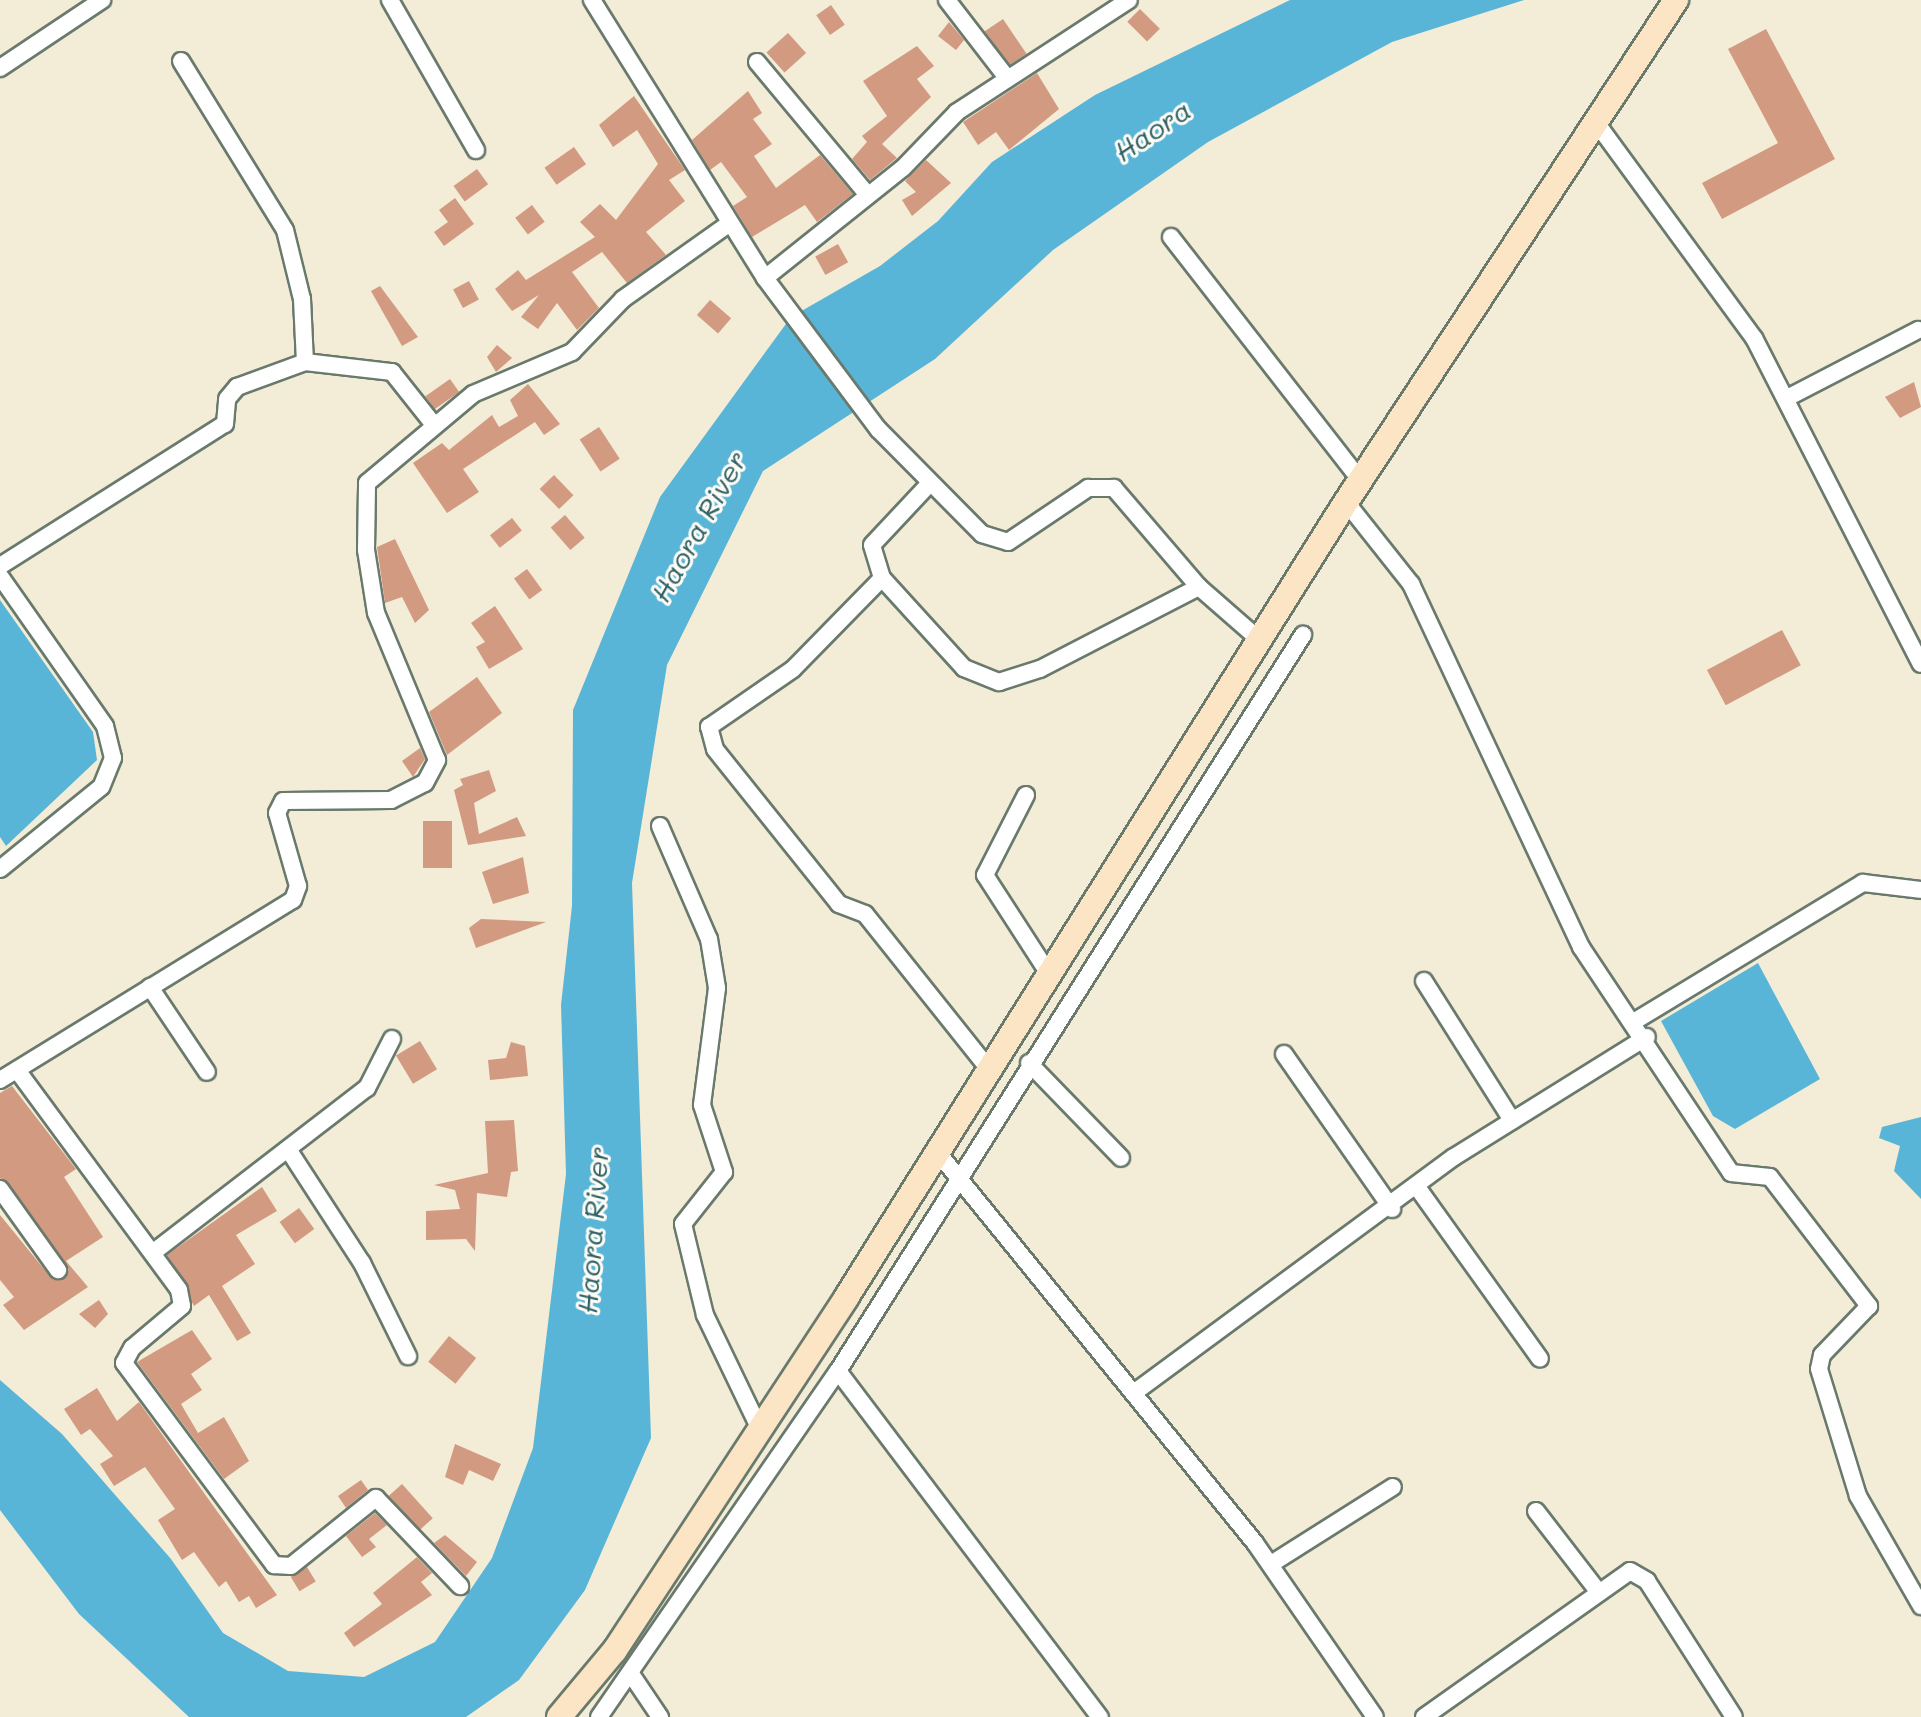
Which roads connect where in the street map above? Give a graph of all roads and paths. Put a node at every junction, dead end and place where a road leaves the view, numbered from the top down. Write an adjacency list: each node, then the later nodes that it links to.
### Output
1 (102, 0): 9 (street)
2 (390, 0): 12 (street)
3 (592, 0): 14 (street)
4 (947, 0): 10 (street)
5 (1129, 0): 10 (street)
6 (1676, 0): 11 (main road)
7 (181, 61): 18 (street)
8 (757, 62): 13 (street)
9 (0, 68)
10 (1007, 78): 13 (street)
11 (1595, 121): 19 (street); 21 (main road)
12 (476, 150)
13 (867, 194): 16 (street)
14 (730, 223): 16 (street); 20 (street)
15 (1171, 237): 21 (street)
16 (765, 278): 22 (street)
17 (1918, 330): 19 (street)
18 (305, 362): 20 (street); 24 (street)
19 (1787, 398): 30 (street)
20 (434, 425): 37 (street)
21 (1360, 480): 23 (main road)
22 (930, 483): 26 (street); 27 (street)
23 (1346, 502): 29 (main road); 38 (street)
24 (0, 566)
25 (0, 576): 33 (street)
26 (882, 578): 27 (street); 43 (street)
27 (1199, 587): 29 (street)
28 (1303, 635): 42 (street)
29 (1261, 641): 35 (main road)
30 (1921, 664)
31 (1026, 795): 35 (street)
32 (660, 826): 61 (street)
33 (0, 869)
34 (1921, 890): 38 (street)
35 (1049, 974): 43 (main road)
36 (1424, 981): 47 (street)
37 (150, 987): 44 (street); 45 (street)
38 (1635, 1021): 39 (street)
39 (1647, 1037): 47 (street); 67 (street)
40 (392, 1039): 48 (street)
41 (1284, 1054): 54 (street)
42 (1029, 1063): 50 (street); 51 (street)
43 (988, 1068): 49 (main road)
44 (17, 1070): 46 (street); 55 (street)
45 (207, 1072)
46 (0, 1080)
47 (1512, 1120): 52 (street)
48 (288, 1149): 55 (street); 57 (street)
49 (939, 1154): 51 (street); 61 (main road)
50 (1121, 1158)
51 (958, 1178): 59 (street); 60 (street)
52 (1417, 1187): 54 (street); 58 (street)
53 (0, 1189): 56 (street)
54 (1392, 1209): 60 (street)
55 (155, 1251): 65 (street)
56 (58, 1270)
57 (408, 1356)
58 (1540, 1359)
59 (838, 1371): 68 (street); 72 (street)
60 (1135, 1392): 64 (street)
61 (759, 1427): 69 (main road)
62 (1393, 1487): 64 (street)
63 (1536, 1511): 66 (street)
64 (1271, 1564): 73 (street)
65 (460, 1586)
66 (1597, 1590): 74 (street); 75 (street)
67 (1921, 1606)
68 (631, 1674): 70 (street); 71 (street)
69 (559, 1717)
70 (599, 1717)
71 (660, 1717)
72 (1100, 1717)
73 (1375, 1717)
74 (1424, 1717)
75 (1734, 1717)

